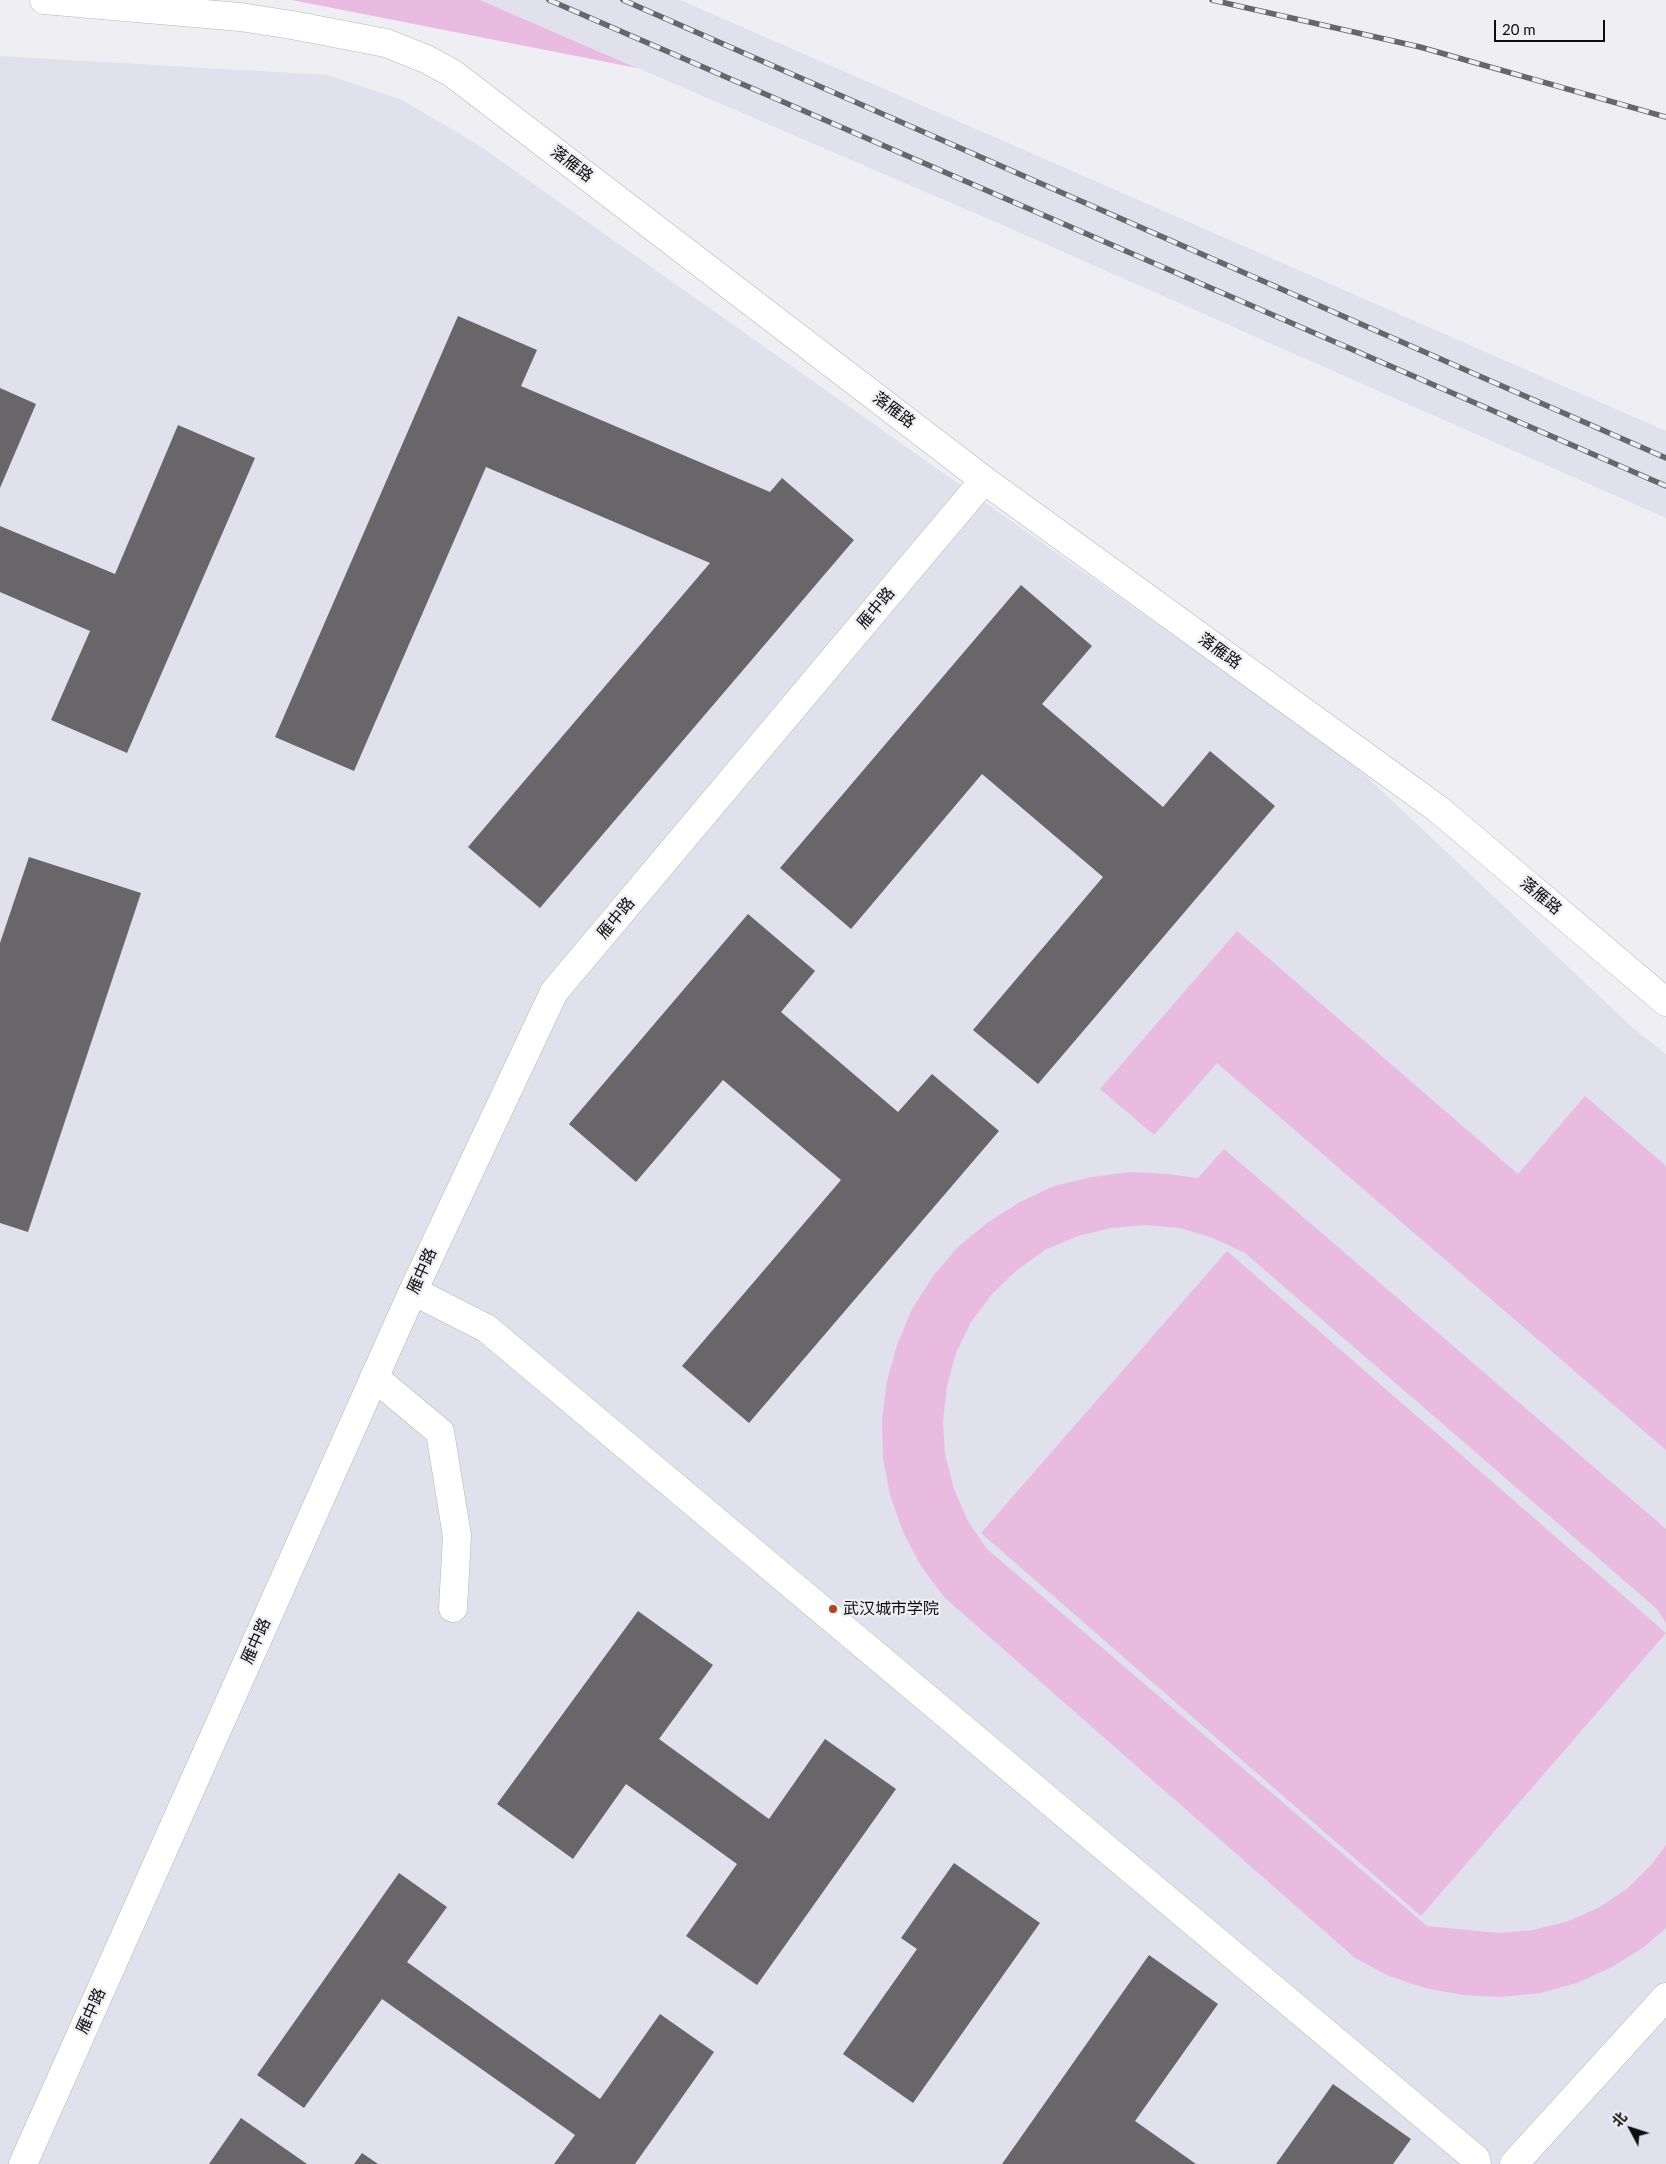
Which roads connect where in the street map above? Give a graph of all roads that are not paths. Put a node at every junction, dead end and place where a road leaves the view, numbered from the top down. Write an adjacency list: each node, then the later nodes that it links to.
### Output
1 (44, 0): 2 (street, 落雁路)
2 (984, 480): 3 (street, 落雁路); 4 (street, 雁中路)
3 (1666, 1002)
4 (413, 1291): 5 (street, 雁中路); 9 (street)
5 (374, 1378): 6 (street); 8 (street, 雁中路)
6 (453, 1608)
7 (1666, 1997): 10 (street)
8 (23, 2164)
9 (1477, 2164)
10 (1514, 2164)

